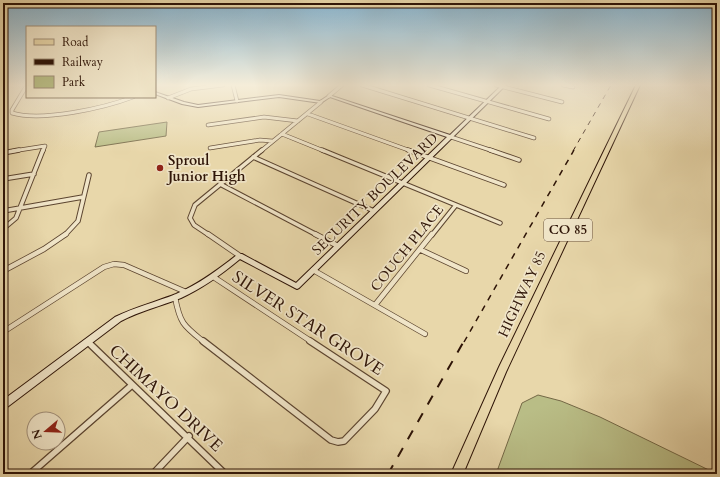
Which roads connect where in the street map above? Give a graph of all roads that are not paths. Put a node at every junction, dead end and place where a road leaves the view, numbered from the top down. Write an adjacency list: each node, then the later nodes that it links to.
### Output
1 (14, 107): 2 (street)
2 (101, 107)
3 (315, 107): 9 (street)
4 (363, 107): 15 (street)
5 (435, 107): 10 (street)
6 (481, 107): 10 (street, SECURITY BOULEVARD)
7 (509, 107): 11 (street)
8 (627, 107): 55 (main road, HIGHWAY 85 / CO 85)
9 (308, 114): 12 (street); 21 (street)
10 (470, 118): 15 (street, SECURITY BOULEVARD); 16 (street)
11 (549, 119)
12 (298, 121): 13 (street); 14 (street)
13 (208, 125)
14 (282, 134): 17 (street); 26 (street)
15 (451, 137): 21 (street, SECURITY BOULEVARD); 22 (street)
16 (534, 138)
17 (272, 141): 18 (street); 20 (street)
18 (210, 148)
19 (3, 153): 23 (street)
20 (254, 157): 27 (street); 33 (street)
21 (429, 158): 26 (street, SECURITY BOULEVARD); 28 (street)
22 (518, 160)
23 (34, 174): 25 (street); 31 (street)
24 (89, 175): 29 (street)
25 (3, 179)
26 (403, 183): 30 (street); 33 (street, SECURITY BOULEVARD)
27 (220, 184): 36 (street); 38 (street)
28 (504, 185)
29 (83, 197): 31 (street); 40 (street)
30 (456, 205): 34 (street); 37 (street, COUCH PLACE)
31 (21, 208): 32 (street); 35 (street)
32 (3, 211)
33 (374, 211): 36 (street, SECURITY BOULEVARD)
34 (500, 223)
35 (3, 229)
36 (338, 246): 39 (street, SECURITY BOULEVARD)
37 (421, 250): 41 (street); 45 (street, COUCH PLACE)
38 (240, 256): 39 (street, SECURITY BOULEVARD); 42 (street)
39 (313, 270): 45 (street)
40 (3, 271)
41 (466, 271)
42 (215, 278): 43 (street); 44 (street, SILVER STAR GROVE)
43 (187, 293): 44 (street); 46 (street)
44 (175, 297): 48 (street)
45 (375, 305): 47 (street)
46 (3, 332)
47 (425, 334)
48 (88, 342): 49 (street, CHIMAYO DRIVE); 50 (street)
49 (132, 385): 51 (street, CHIMAYO DRIVE); 52 (street)
50 (3, 405)
51 (189, 436): 53 (street); 54 (street, CHIMAYO DRIVE)
52 (30, 474)
53 (153, 474)
54 (226, 474)
55 (457, 474)

